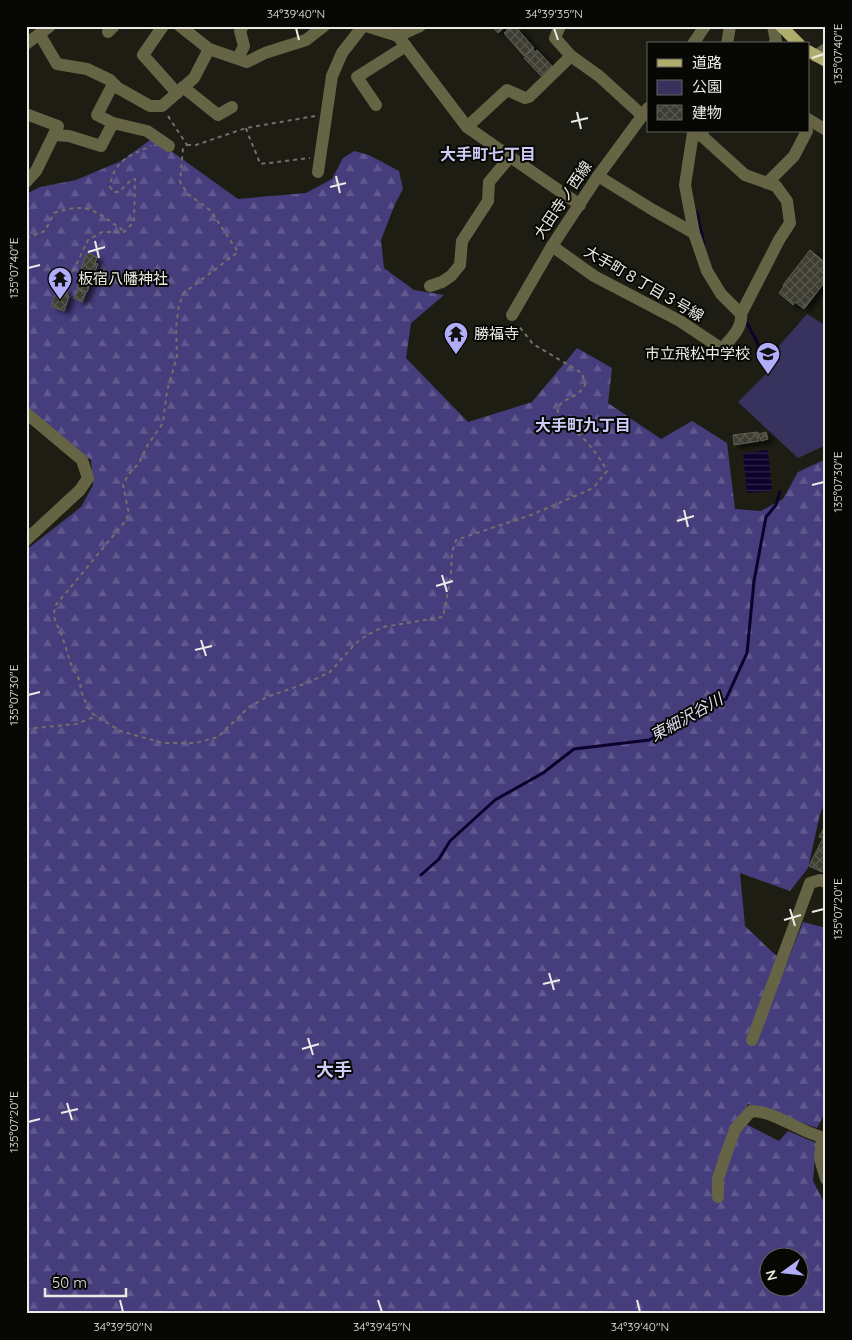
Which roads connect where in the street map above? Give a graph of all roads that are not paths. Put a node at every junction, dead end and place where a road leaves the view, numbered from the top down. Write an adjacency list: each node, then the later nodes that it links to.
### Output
1 (50, 26): 13 (street)
2 (164, 26): 24 (street)
3 (180, 26): 20 (street)
4 (243, 26): 22 (street)
5 (324, 26): 22 (street)
6 (365, 26): 14 (street); 37 (street)
7 (420, 26): 14 (street)
8 (560, 26): 21 (street)
9 (705, 26): 15 (street)
10 (730, 26): 16 (street)
11 (773, 26): 17 (street)
12 (781, 26): 18 (main road)
13 (40, 35): 19 (street); 23 (street)
14 (402, 41): 25 (street); 31 (street)
15 (694, 42)
16 (727, 42)
17 (775, 42)
18 (796, 42)
19 (26, 44)
20 (209, 49): 22 (street); 24 (street)
21 (571, 56): 27 (street); 31 (street)
22 (238, 58)
23 (113, 84): 24 (street); 29 (street)
24 (180, 90): 26 (street)
25 (376, 105)
26 (232, 107)
27 (646, 113): 38 (street, 大田寺ノ西線)
28 (26, 114): 33 (street)
29 (113, 123): 33 (street); 34 (street)
30 (816, 125): 40 (street)
31 (467, 127): 35 (street)
32 (697, 133): 40 (street); 42 (street)
33 (54, 135): 36 (street)
34 (169, 146)
35 (510, 157): 41 (street); 44 (street)
36 (31, 169): 39 (street)
37 (318, 172)
38 (598, 176): 41 (street, 大田寺ノ西線); 42 (street)
39 (26, 182)
40 (767, 183): 45 (street)
41 (580, 205): 43 (street, 大田寺ノ西線)
42 (694, 233): 45 (street)
43 (552, 246): 45 (street, 大手町８丁目３号線); 46 (street, 大田寺ノ西線)
44 (430, 286)
45 (743, 310)
46 (512, 314)
47 (26, 413): 48 (street)
48 (26, 540)
49 (826, 882): 50 (street)
50 (752, 1040)
51 (824, 1135): 52 (street); 53 (street)
52 (826, 1179)
53 (718, 1196)

